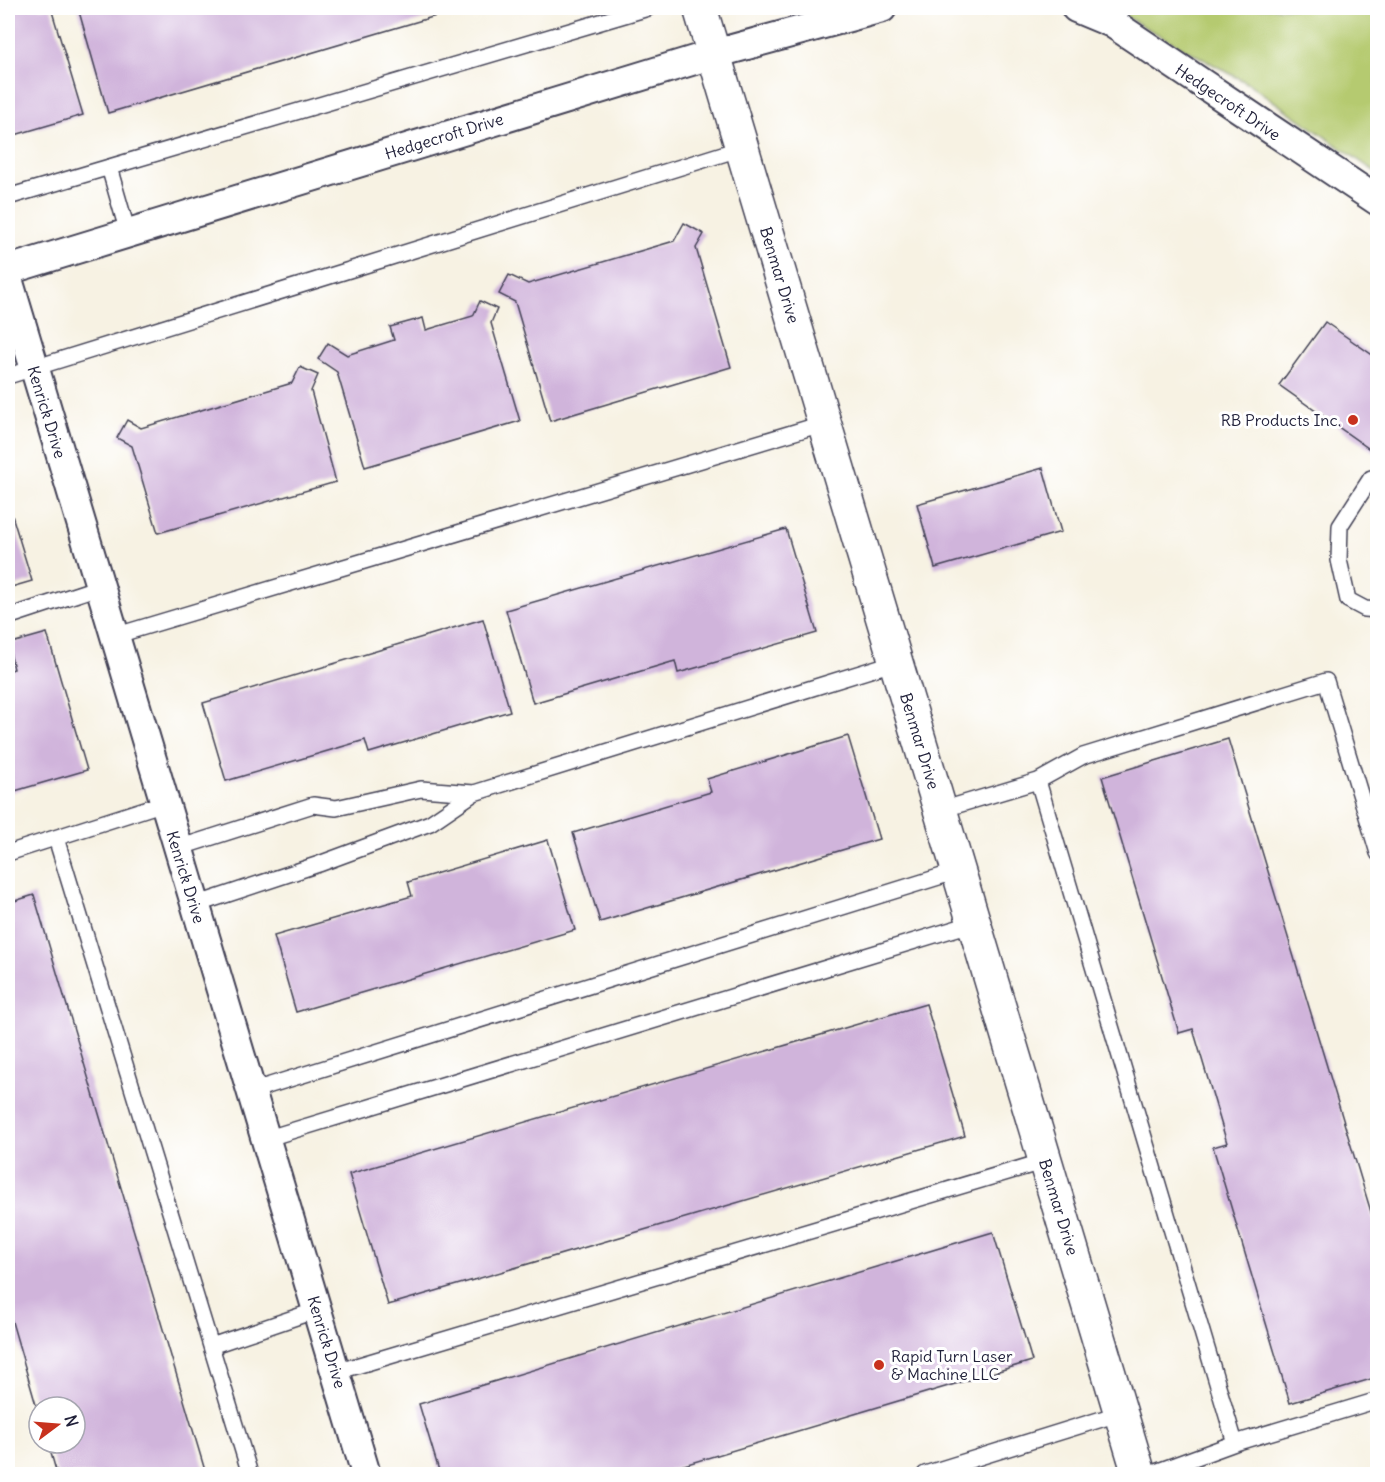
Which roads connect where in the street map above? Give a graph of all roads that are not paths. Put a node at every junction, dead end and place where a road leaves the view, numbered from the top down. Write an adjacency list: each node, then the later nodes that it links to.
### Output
1 (648, 8): 8 (lane)
2 (700, 8): 6 (street, Benmar Drive)
3 (882, 8): 6 (street, Hedgecroft Drive)
4 (1076, 8): 5 (street, Hedgecroft Drive)
5 (1118, 16): 10 (street, Hedgecroft Drive)
6 (714, 54): 7 (street, Benmar Drive); 11 (street, Hedgecroft Drive)
7 (742, 148): 14 (lane); 15 (street, Benmar Drive)
8 (109, 167): 9 (lane); 11 (lane)
9 (8, 197)
10 (1377, 201)
11 (128, 232): 12 (street, Hedgecroft Drive)
12 (8, 270)
13 (8, 279): 14 (street, Kenrick Drive)
14 (20, 372): 17 (street, Kenrick Drive)
15 (825, 423): 20 (lane); 21 (street, Benmar Drive)
16 (1371, 478): 18 (lane)
17 (99, 587): 19 (lane); 20 (street, Kenrick Drive)
18 (1377, 610)
19 (8, 617)
20 (114, 636): 24 (street, Kenrick Drive)
21 (896, 662): 23 (lane); 25 (street, Benmar Drive)
22 (1038, 781): 25 (lane); 29 (lane); 41 (lane)
23 (474, 793): 27 (lane); 31 (lane)
24 (164, 803): 26 (lane); 27 (street, Kenrick Drive)
25 (940, 810): 30 (street, Benmar Drive)
26 (56, 838): 28 (lane); 37 (lane)
27 (178, 848): 31 (street, Kenrick Drive)
28 (8, 853)
29 (1377, 853)
30 (958, 871): 32 (street, Benmar Drive); 33 (lane)
31 (195, 905): 33 (street, Kenrick Drive)
32 (974, 922): 34 (lane); 35 (street, Benmar Drive)
33 (251, 1091): 34 (street, Kenrick Drive)
34 (265, 1139): 36 (street, Kenrick Drive)
35 (1046, 1161): 38 (lane); 40 (street, Benmar Drive)
36 (317, 1310): 37 (lane); 38 (street, Kenrick Drive)
37 (211, 1346): 42 (lane)
38 (336, 1372): 43 (street, Kenrick Drive)
39 (1377, 1400): 41 (lane)
40 (1121, 1413): 44 (lane); 45 (street, Benmar Drive)
41 (1235, 1443): 46 (lane)
42 (250, 1474)
43 (366, 1474)
44 (925, 1474)
45 (1139, 1474)
46 (1150, 1474)

